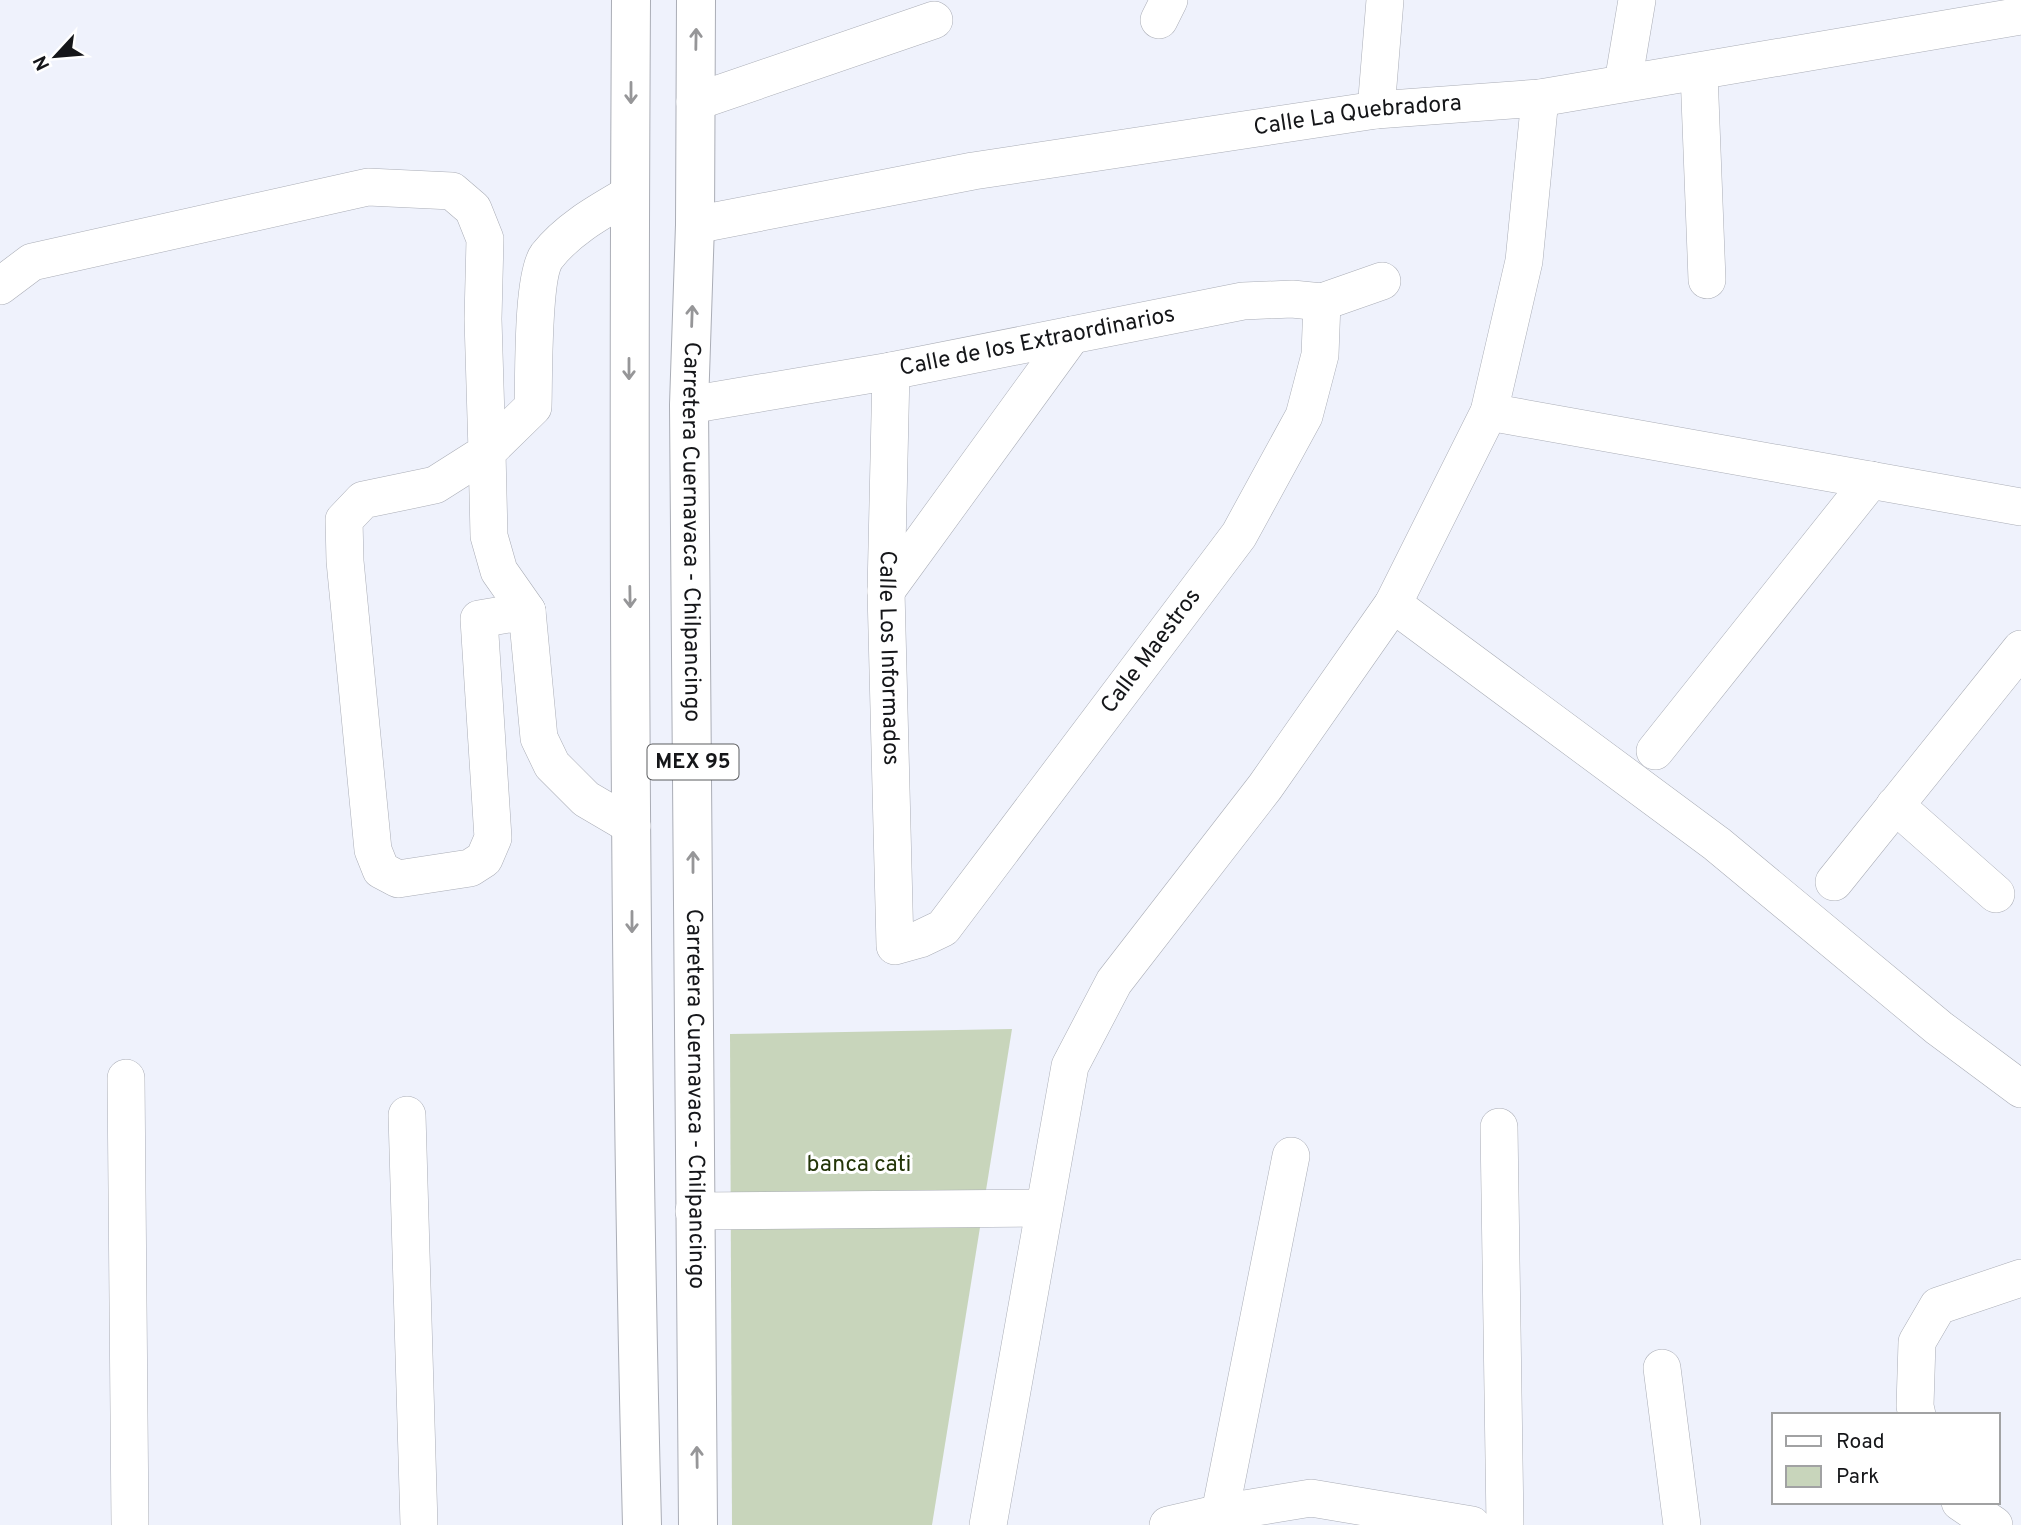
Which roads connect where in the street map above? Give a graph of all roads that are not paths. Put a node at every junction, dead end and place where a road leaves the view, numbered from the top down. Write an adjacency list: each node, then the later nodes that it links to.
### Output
1 (632, 0): 12 (main road, MEX 95, one-way to 12)
2 (696, 0): 10 (main road, Carretera Cuernavaca - Chilpancingo / MEX 95, one-way to 2)
3 (1385, 0): 11 (street)
4 (1637, 0): 8 (street)
5 (2021, 16): 7 (street, Calle La Quebradora)
6 (934, 20): 10 (street)
7 (1699, 72): 8 (street, Calle La Quebradora); 15 (street)
8 (1623, 83): 9 (street, Calle La Quebradora)
9 (1540, 98): 11 (street, Calle La Quebradora); 21 (street)
10 (695, 102): 13 (main road, Carretera Cuernavaca - Chilpancingo / MEX 95)
11 (1376, 110): 13 (street, Calle La Quebradora)
12 (630, 194): 22 (street); 31 (main road, MEX 95, one-way to 31)
13 (695, 225): 20 (main road, Carretera Cuernavaca - Chilpancingo / MEX 95, one-way to 13)
14 (1382, 281): 17 (street, Calle de los Extraordinarios)
15 (1707, 281)
16 (0, 286): 22 (street)
17 (1322, 302): 18 (street, Calle de los Extraordinarios); 34 (street, Calle Maestros)
18 (1072, 335): 19 (street, Calle de los Extraordinarios); 25 (street)
19 (891, 371): 20 (street, Calle de los Extraordinarios); 25 (street, Calle Los Informados)
20 (689, 405): 41 (main road, Carretera Cuernavaca - Chilpancingo / MEX 95, one-way to 20)
21 (1489, 412): 23 (street); 26 (street)
22 (487, 452): 27 (street); 27 (street)
23 (1871, 480): 24 (street); 29 (street)
24 (2021, 507)
25 (886, 591): 34 (street, Calle Los Informados)
26 (1393, 604): 36 (street); 40 (street)
27 (527, 611): 31 (street)
28 (2021, 649): 30 (street)
29 (1655, 751)
30 (1895, 805): 32 (street); 33 (street)
31 (632, 826): 49 (main road, MEX 95, one-way to 49)
32 (1835, 883)
33 (1996, 894)
34 (895, 946)
35 (125, 1078): 47 (street)
36 (2021, 1089)
37 (407, 1115): 48 (street)
38 (1499, 1127): 54 (street)
39 (1292, 1156): 46 (street)
40 (1044, 1208): 41 (street); 51 (street)
41 (694, 1211): 50 (main road, Carretera Cuernavaca - Chilpancingo / MEX 95, one-way to 41)
42 (2021, 1278): 44 (street)
43 (1662, 1368): 55 (street)
44 (1917, 1413)
45 (1962, 1504): 56 (street)
46 (1220, 1513): 52 (street); 53 (street)
47 (130, 1525)
48 (419, 1525)
49 (642, 1525)
50 (698, 1525)
51 (988, 1525)
52 (1168, 1525)
53 (1472, 1525)
54 (1505, 1525)
55 (1682, 1525)
56 (1994, 1525)

